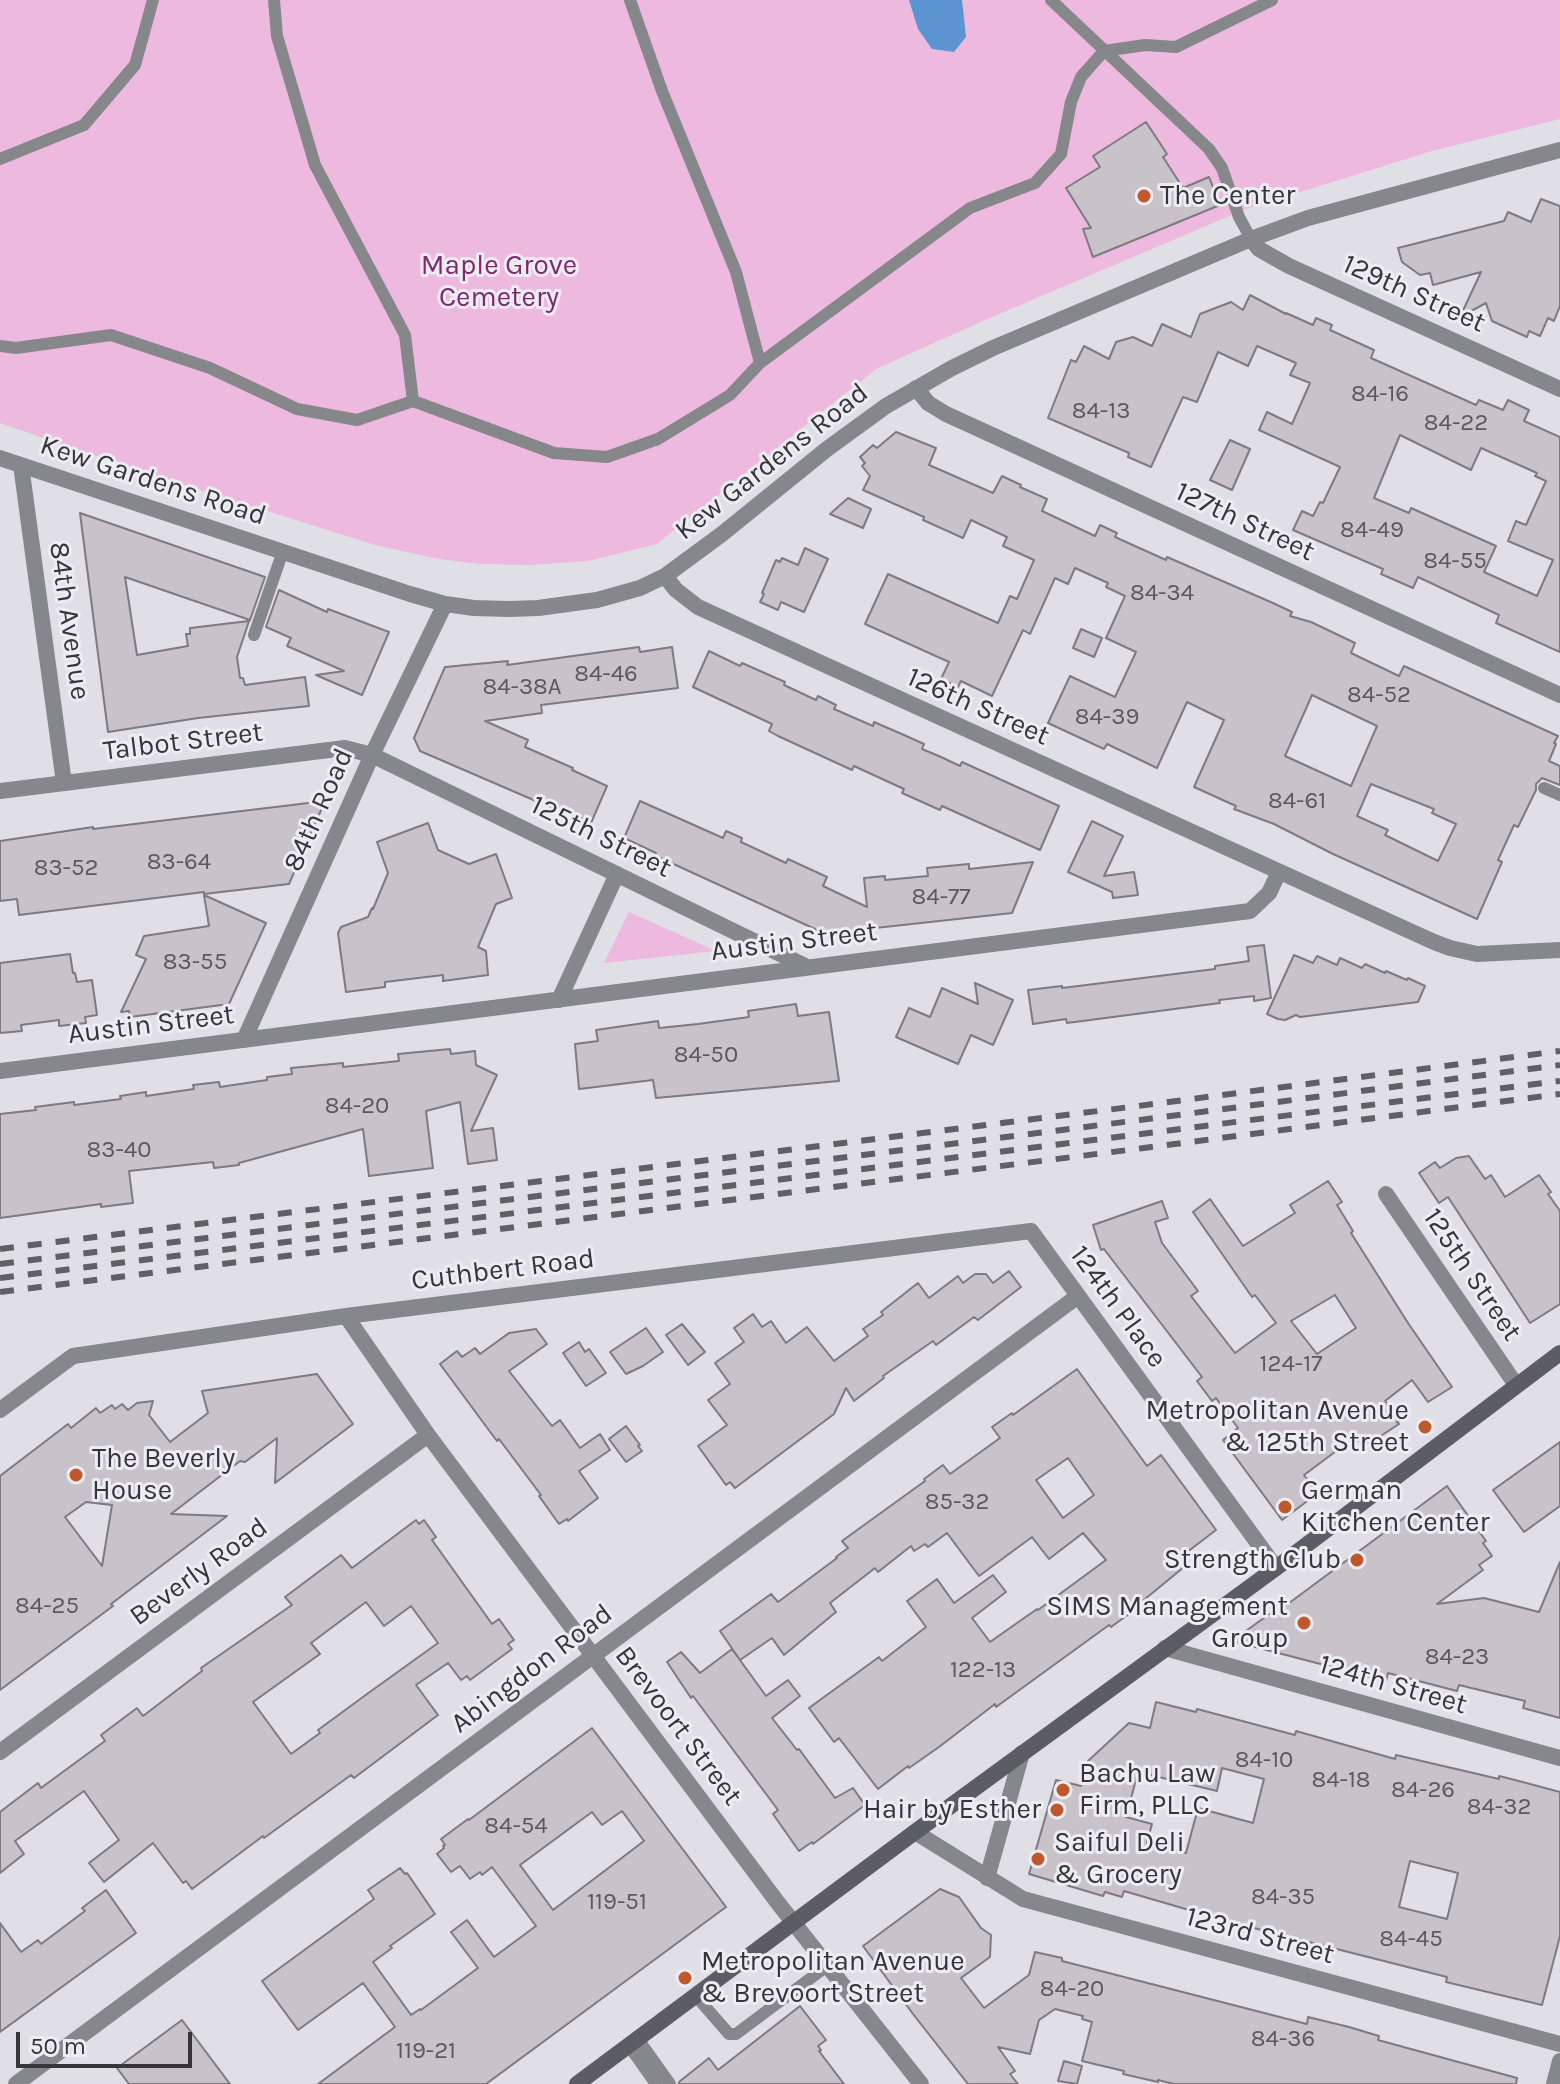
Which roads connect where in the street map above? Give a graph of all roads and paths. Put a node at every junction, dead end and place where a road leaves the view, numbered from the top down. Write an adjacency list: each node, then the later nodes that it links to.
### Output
1 (153, 0): 8 (lane)
2 (274, 0): 14 (lane)
3 (630, 0): 11 (lane)
4 (1051, 0): 6 (lane)
5 (1272, 0): 6 (lane)
6 (1104, 51): 9 (lane); 11 (lane)
7 (1560, 150): 9 (street, Kew Gardens Road)
8 (0, 159)
9 (1251, 239): 12 (street, Kew Gardens Road); 13 (street, 129th Street)
10 (0, 346): 14 (lane)
11 (760, 363): 14 (lane)
12 (916, 388): 18 (street, Kew Gardens Road); 21 (street, 127th Street)
13 (1560, 389)
14 (413, 401)
15 (0, 458): 16 (street, Kew Gardens Road)
16 (21, 465): 17 (street, Kew Gardens Road); 23 (street, 84th Avenue)
17 (283, 551): 19 (street, Kew Gardens Road); 20 (lane)
18 (665, 576): 19 (street, Kew Gardens Road); 27 (street, 126th Street)
19 (445, 604): 22 (street, 84th Road)
20 (254, 635)
21 (1560, 695)
22 (372, 755): 23 (street, Talbot Street); 28 (street, 125th Street); 32 (street, 84th Road)
23 (64, 783): 25 (street, Talbot Street)
24 (1544, 788): 26 (lane)
25 (0, 791)
26 (1560, 795)
27 (1279, 872): 29 (street); 30 (street, Austin Street)
28 (617, 874): 30 (street, 125th Street); 31 (street)
29 (1560, 950)
30 (806, 967): 31 (street, Austin Street)
31 (559, 1000): 32 (street, Austin Street)
32 (244, 1040): 33 (street, Austin Street)
33 (0, 1071)
34 (1386, 1194): 39 (street, 125th Street)
35 (1031, 1231): 36 (street, 124th Place); 37 (street, Cuthbert Road)
36 (1078, 1296): 42 (street, 124th Place); 44 (street, Abingdon Road)
37 (346, 1316): 40 (street, Cuthbert Road); 41 (street, Brevoort Street)
38 (1560, 1353): 39 (main road)
39 (1516, 1385): 42 (main road)
40 (0, 1410)
41 (428, 1435): 44 (street, Brevoort Street); 45 (street, Beverly Road)
42 (1276, 1568): 43 (main road)
43 (1165, 1648): 46 (main road); 47 (street, 124th Street)
44 (593, 1656): 50 (street, Brevoort Street); 56 (street, Abingdon Road)
45 (0, 1752)
46 (1022, 1753): 48 (main road); 49 (street)
47 (1560, 1758)
48 (915, 1832): 49 (street, 123rd Street); 50 (main road)
49 (987, 1878): 54 (street, 123rd Street)
50 (793, 1924): 51 (street, Brevoort Street); 52 (main road)
51 (827, 1966): 52 (lane); 60 (street, Brevoort Street)
52 (696, 1996): 53 (main road)
53 (633, 2042): 57 (main road); 58 (lane); 59 (lane)
54 (1560, 2044)
55 (1560, 2061): 61 (street)
56 (16, 2084)
57 (577, 2084)
58 (656, 2084)
59 (670, 2084)
60 (921, 2084)
61 (1554, 2084)

